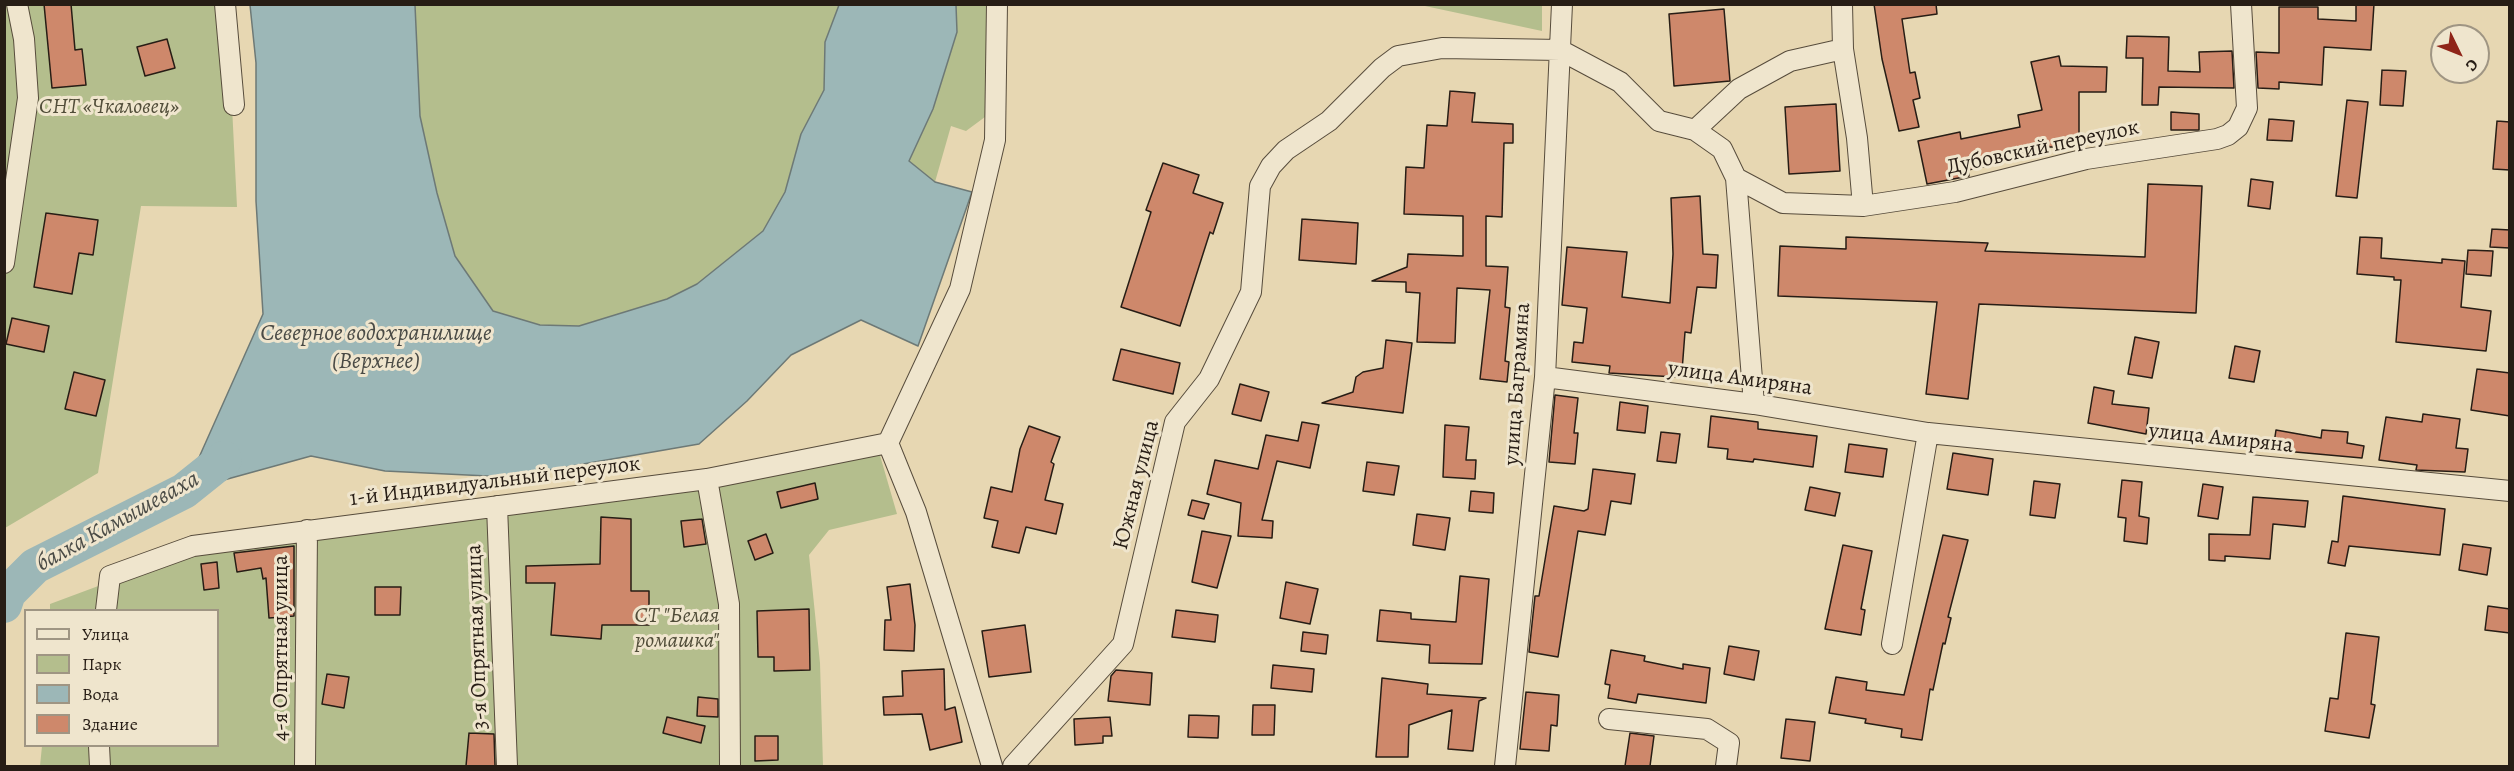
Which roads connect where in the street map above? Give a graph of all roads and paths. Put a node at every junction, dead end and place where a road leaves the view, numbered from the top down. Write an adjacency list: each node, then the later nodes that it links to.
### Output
1 (17, 4): 13 (street)
2 (225, 4): 9 (street)
3 (997, 4): 17 (street)
4 (1562, 4): 8 (street, улица Баграмяна)
5 (1842, 4): 7 (street)
6 (2241, 4): 12 (street, Дубовский переулок)
7 (1843, 49): 10 (street); 12 (street)
8 (1560, 50): 10 (street); 14 (street, улица Баграмяна); 31 (street, Южная улица)
9 (234, 105)
10 (1695, 130): 11 (street)
11 (1736, 178): 12 (street, Дубовский переулок); 15 (street)
12 (1863, 206)
13 (4, 263)
14 (1545, 377): 15 (street, улица Амиряна); 32 (street, улица Баграмяна)
15 (1754, 404): 16 (street, улица Амиряна)
16 (1928, 433): 19 (street, улица Амиряна); 23 (street)
17 (888, 443): 18 (street, 1-й Индивидуальный переулок); 30 (street)
18 (707, 479): 20 (street, 1-й Индивидуальный переулок); 29 (street)
19 (2510, 490)
20 (497, 506): 21 (street, 1-й Индивидуальный переулок); 28 (street, 3-я Опрятная улица)
21 (307, 530): 22 (street, 1-й Индивидуальный переулок); 27 (street, 4-я Опрятная улица)
22 (106, 609)
23 (1892, 644)
24 (1609, 719): 33 (street)
25 (99, 747): 26 (street)
26 (100, 766)
27 (305, 766)
28 (507, 766)
29 (730, 766)
30 (992, 766)
31 (1013, 766)
32 (1505, 766)
33 (1726, 766)

